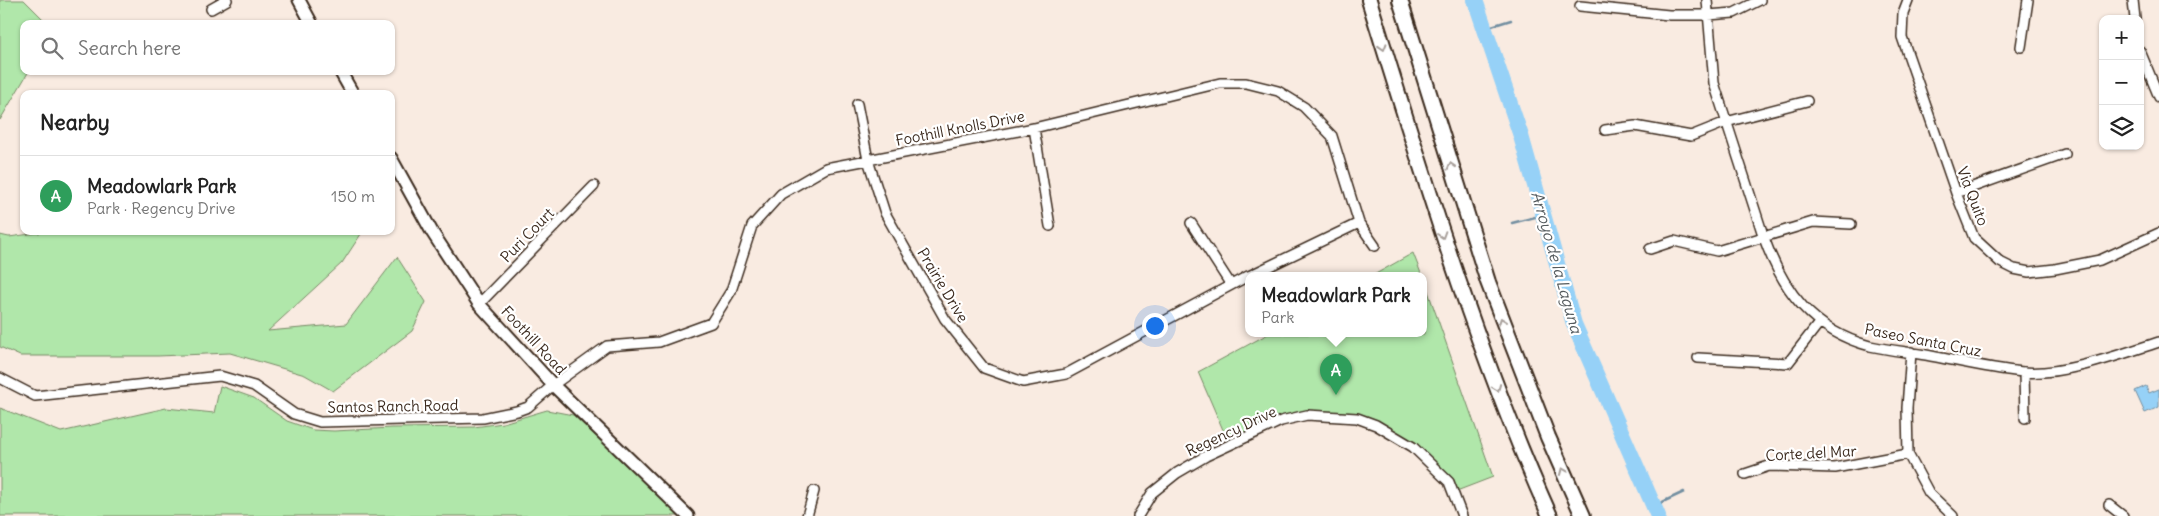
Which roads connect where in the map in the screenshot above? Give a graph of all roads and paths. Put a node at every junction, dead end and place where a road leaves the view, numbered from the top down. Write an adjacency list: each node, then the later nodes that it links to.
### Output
1 (227, 0): 11 (street)
2 (299, 0): 14 (main road)
3 (1369, 0): 58 (highway, one-way to 58)
4 (1400, 0): 59 (highway, one-way to 4)
5 (1707, 0): 12 (street, Paseo Santa Cruz)
6 (1760, 0): 12 (street)
7 (1908, 0): 29 (street, Via Quito)
8 (2028, 0): 15 (street)
9 (2133, 0): 13 (street)
10 (1580, 6): 12 (street)
11 (211, 9)
12 (1708, 15): 22 (street, Paseo Santa Cruz)
13 (2135, 15)
14 (310, 20)
15 (2021, 47)
16 (2144, 60): 19 (street)
17 (342, 75): 18 (main road)
18 (351, 90)
19 (2159, 96)
20 (1807, 102): 22 (street)
21 (857, 104): 26 (street, Prairie Drive)
22 (1726, 122): 24 (street); 35 (street, Paseo Santa Cruz)
23 (1034, 128): 26 (street, Foothill Knolls Drive); 31 (street, Foothill Knolls Drive); 33 (street)
24 (1605, 130)
25 (2064, 154): 29 (street)
26 (868, 160): 40 (street, Prairie Drive); 48 (street, Foothill Knolls Drive)
27 (395, 165): 41 (main road, Foothill Road)
28 (594, 186): 41 (street, Puri Court)
29 (1956, 193): 34 (street, Via Quito)
30 (1192, 223): 40 (street)
31 (1359, 223): 36 (street, Foothill Knolls Drive); 38 (street, Prairie Drive)
32 (1851, 224): 35 (street)
33 (1050, 226)
34 (2159, 233)
35 (1764, 238): 37 (street); 42 (street, Paseo Santa Cruz)
36 (1375, 246)
37 (1650, 249)
38 (1257, 272)
39 (1245, 278): 40 (street, Prairie Drive)
40 (1231, 285)
41 (479, 304): 48 (main road, Foothill Road)
42 (1819, 323): 44 (street, Paseo Santa Cruz); 45 (street)
43 (2159, 342): 46 (street, Paseo Santa Cruz)
44 (1911, 352): 46 (street, Paseo Santa Cruz); 50 (street)
45 (1698, 358)
46 (2024, 372): 49 (street)
47 (0, 378): 48 (street, Santos Ranch Road)
48 (553, 385): 54 (main road, Foothill Road)
49 (2025, 418)
50 (1908, 454): 51 (street, Corte del Mar); 60 (street)
51 (1745, 474)
52 (814, 491): 55 (street)
53 (2109, 505): 61 (street)
54 (688, 516)
55 (807, 516)
56 (1138, 516): 57 (street, Regency Drive)
57 (1462, 516)
58 (1550, 516)
59 (1583, 516)
60 (1953, 516)
61 (2123, 516)

